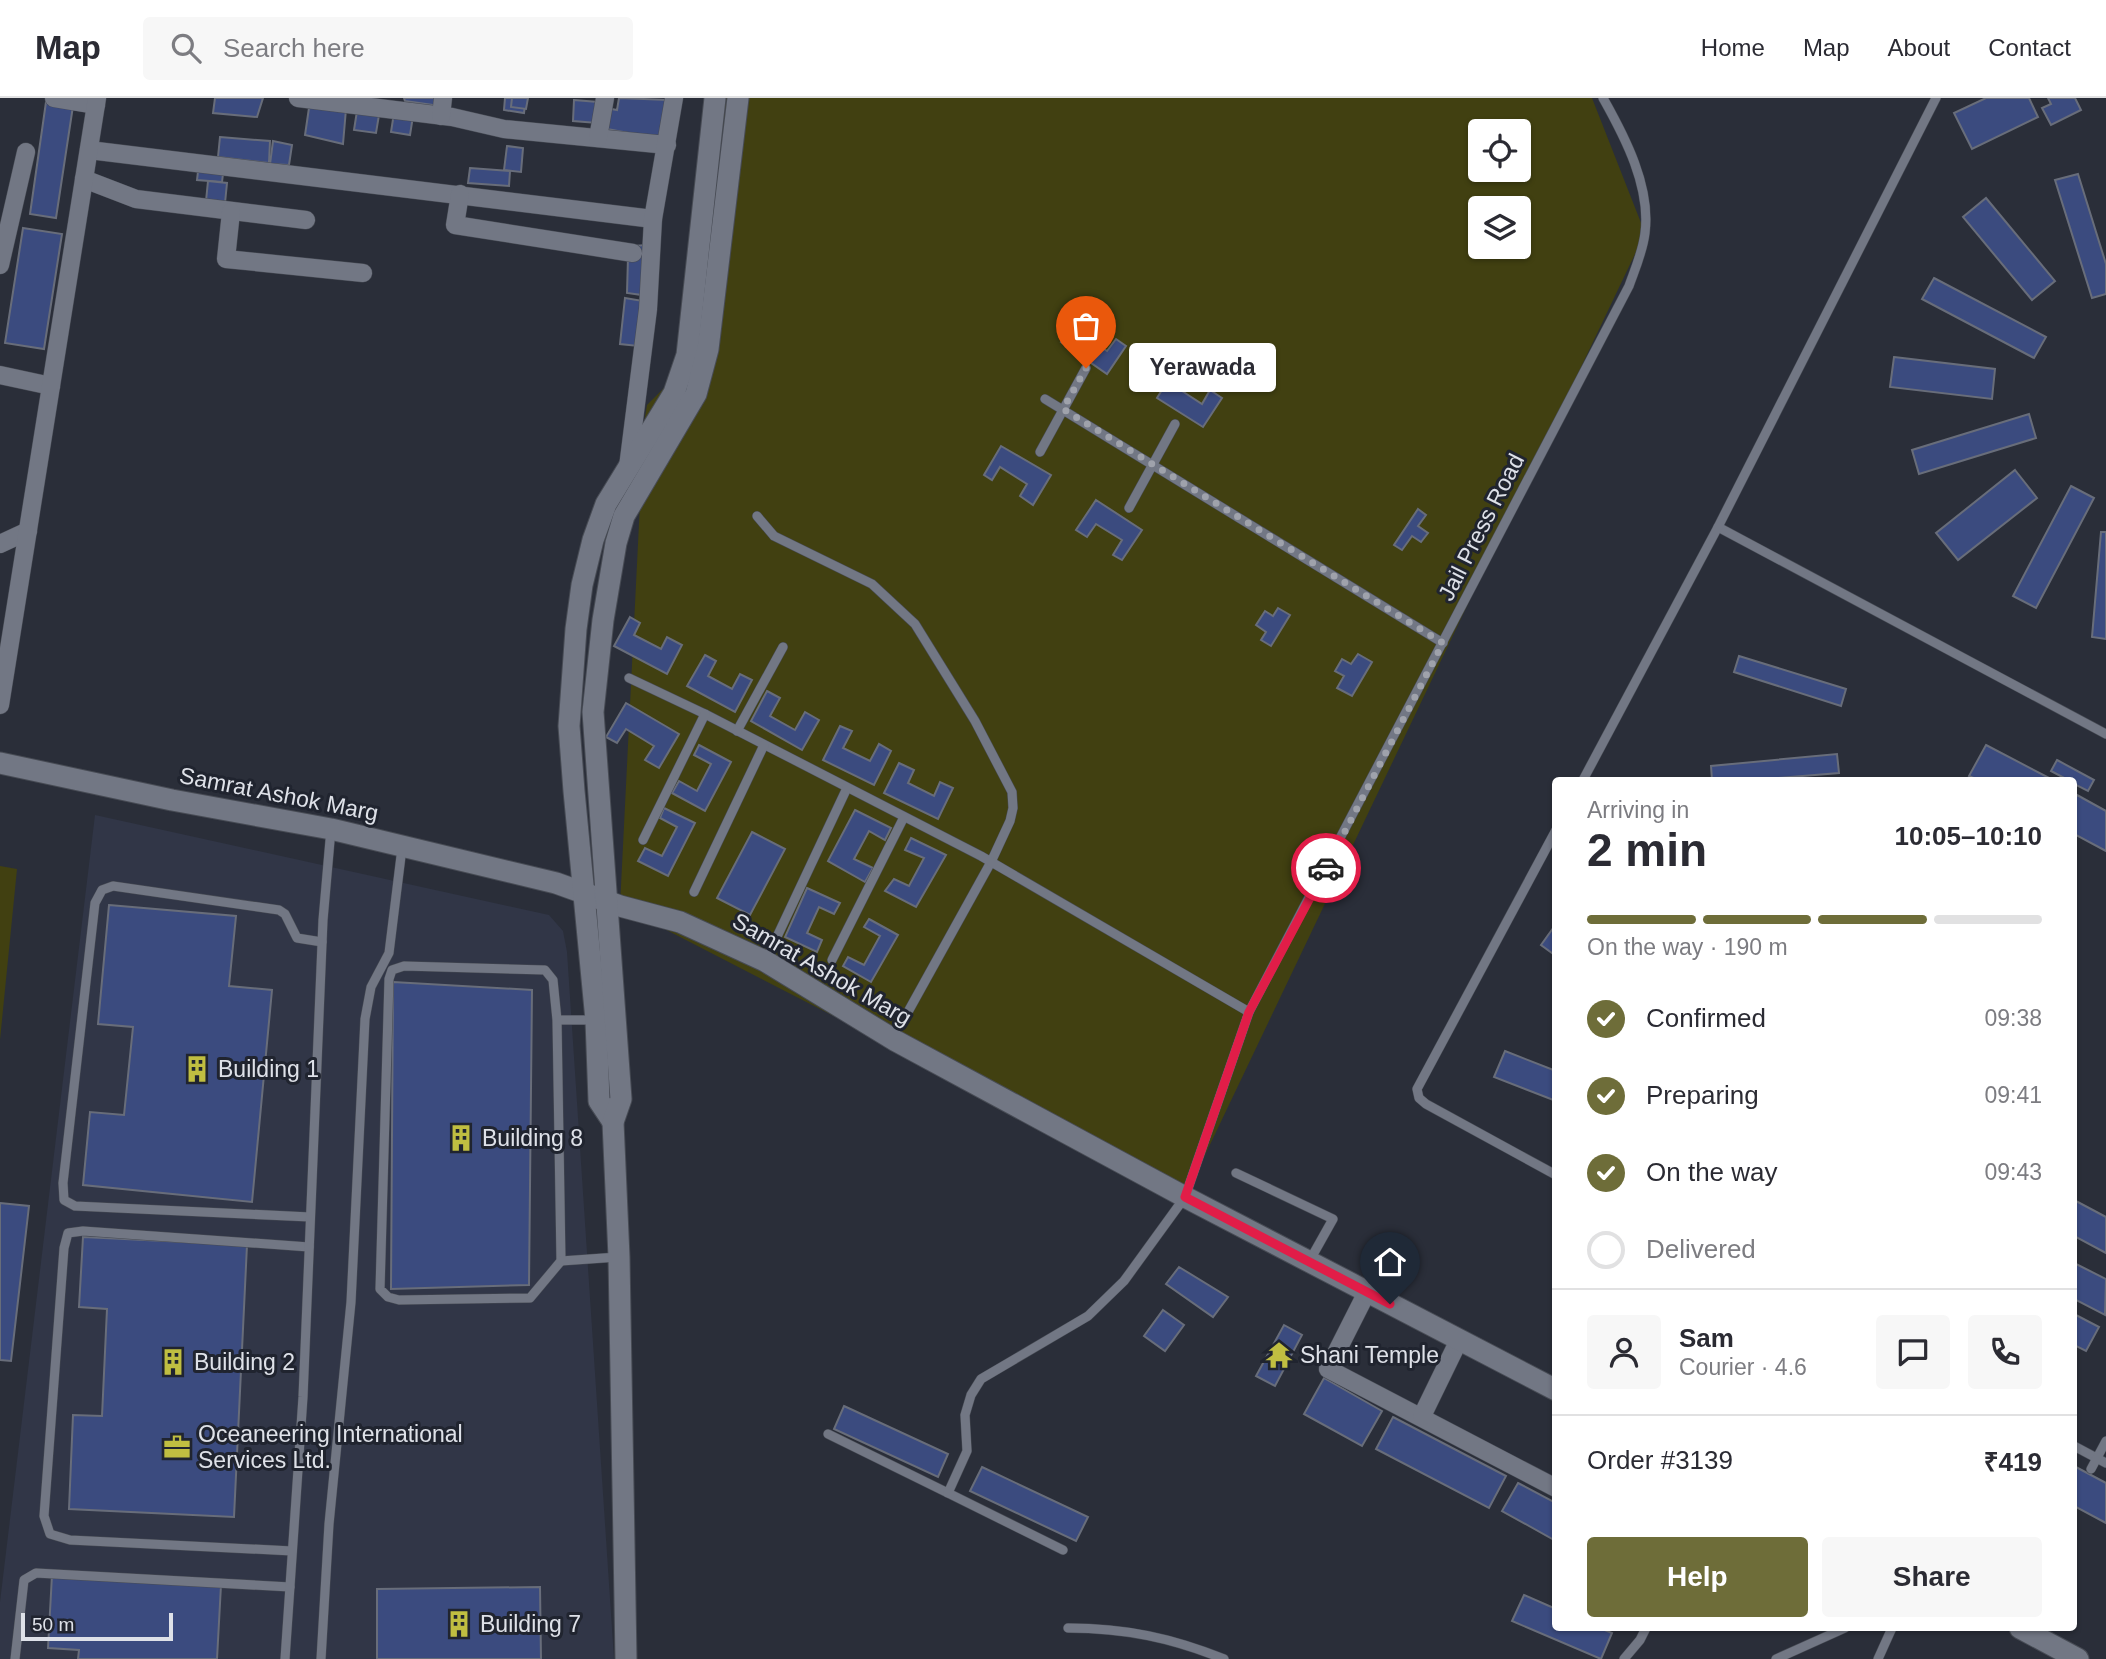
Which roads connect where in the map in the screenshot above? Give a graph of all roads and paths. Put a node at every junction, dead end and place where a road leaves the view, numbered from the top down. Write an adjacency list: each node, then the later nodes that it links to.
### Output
1 (54, 98): 9 (street)
2 (298, 98): 10 (street)
3 (605, 98): 12 (street)
4 (674, 98): 13 (street)
5 (715, 98): 32 (street)
6 (738, 98): 57 (street)
7 (1602, 98): 38 (lane, Jail Press Road)
8 (1936, 98): 35 (lane)
9 (97, 101): 14 (street)
10 (346, 101): 11 (street)
11 (442, 107): 12 (street)
12 (598, 138): 13 (street)
13 (667, 145): 19 (street)
14 (89, 150): 16 (street); 17 (street)
15 (26, 152): 22 (street)
16 (85, 179): 18 (street); 26 (street)
17 (460, 194): 19 (street); 21 (street)
18 (231, 212): 20 (street); 23 (street)
19 (653, 219): 32 (street)
20 (306, 220)
21 (633, 253)
22 (0, 265)
23 (363, 273)
24 (1086, 368): 28 (lane)
25 (0, 375): 26 (street)
26 (51, 386): 36 (street)
27 (1045, 399): 28 (lane)
28 (1063, 409): 30 (lane); 31 (lane)
29 (1175, 424): 31 (lane)
30 (1040, 452)
31 (1153, 464): 33 (lane); 38 (lane)
32 (628, 467): 56 (street)
33 (1129, 508)
34 (757, 516): 54 (lane)
35 (1718, 527): 44 (lane); 47 (lane)
36 (28, 531): 37 (street); 41 (street)
37 (0, 544)
38 (1443, 643): 62 (lane, Jail Press Road)
39 (783, 647): 43 (lane)
40 (629, 678): 42 (lane)
41 (0, 705)
42 (705, 715): 43 (lane); 52 (lane)
43 (737, 731): 45 (lane)
44 (2106, 734)
45 (764, 745): 48 (lane); 55 (lane)
46 (0, 763): 50 (street, Samrat Ashok Marg)
47 (1585, 777)
48 (847, 788): 49 (lane); 60 (lane)
49 (904, 817): 54 (lane); 59 (lane)
50 (331, 829): 53 (street, Samrat Ashok Marg); 58 (lane)
51 (1552, 837): 67 (lane)
52 (643, 841)
53 (402, 846): 56 (street, Samrat Ashok Marg); 95 (lane)
54 (991, 862): 61 (lane); 62 (lane)
55 (694, 892)
56 (586, 894): 57 (street, Samrat Ashok Marg); 64 (street)
57 (608, 900): 60 (street, Samrat Ashok Marg); 65 (street)
58 (322, 942): 69 (lane); 69 (lane)
59 (832, 960)
60 (765, 961): 68 (street, Samrat Ashok Marg)
61 (909, 1010)
62 (1249, 1012): 68 (lane, Jail Press Road)
63 (557, 1020): 64 (lane); 72 (lane); 72 (lane)
64 (596, 1020): 65 (street)
65 (613, 1122): 71 (street)
66 (1236, 1173): 73 (lane)
67 (1552, 1173)
68 (1185, 1197): 73 (street, Samrat Ashok Marg); 84 (lane, Jail Press Road)
69 (310, 1217): 70 (lane)
70 (309, 1247): 86 (lane); 86 (lane)
71 (619, 1257): 72 (lane); 96 (street)
72 (561, 1261)
73 (1309, 1262): 74 (street, Samrat Ashok Marg)
74 (1367, 1292): 75 (street, Samrat Ashok Marg); 77 (street)
75 (1460, 1340): 76 (street, Samrat Ashok Marg); 77 (street)
76 (1552, 1388)
77 (1422, 1416): 83 (street)
78 (828, 1434): 84 (lane)
79 (2106, 1441): 81 (lane)
80 (2077, 1448): 81 (lane)
81 (2102, 1460): 82 (lane)
82 (2091, 1469)
83 (1552, 1486)
84 (948, 1493): 85 (lane)
85 (1063, 1550)
86 (292, 1551): 87 (lane)
87 (290, 1587): 93 (lane); 94 (lane)
88 (1068, 1628): 97 (lane)
89 (1644, 1631): 98 (lane)
90 (1838, 1631): 99 (lane)
91 (1891, 1631): 100 (lane)
92 (2026, 1631): 101 (street)
93 (15, 1659)
94 (285, 1659)
95 (321, 1659)
96 (626, 1659)
97 (1224, 1659)
98 (1624, 1659)
99 (1776, 1659)
100 (1878, 1659)
101 (2078, 1659)

